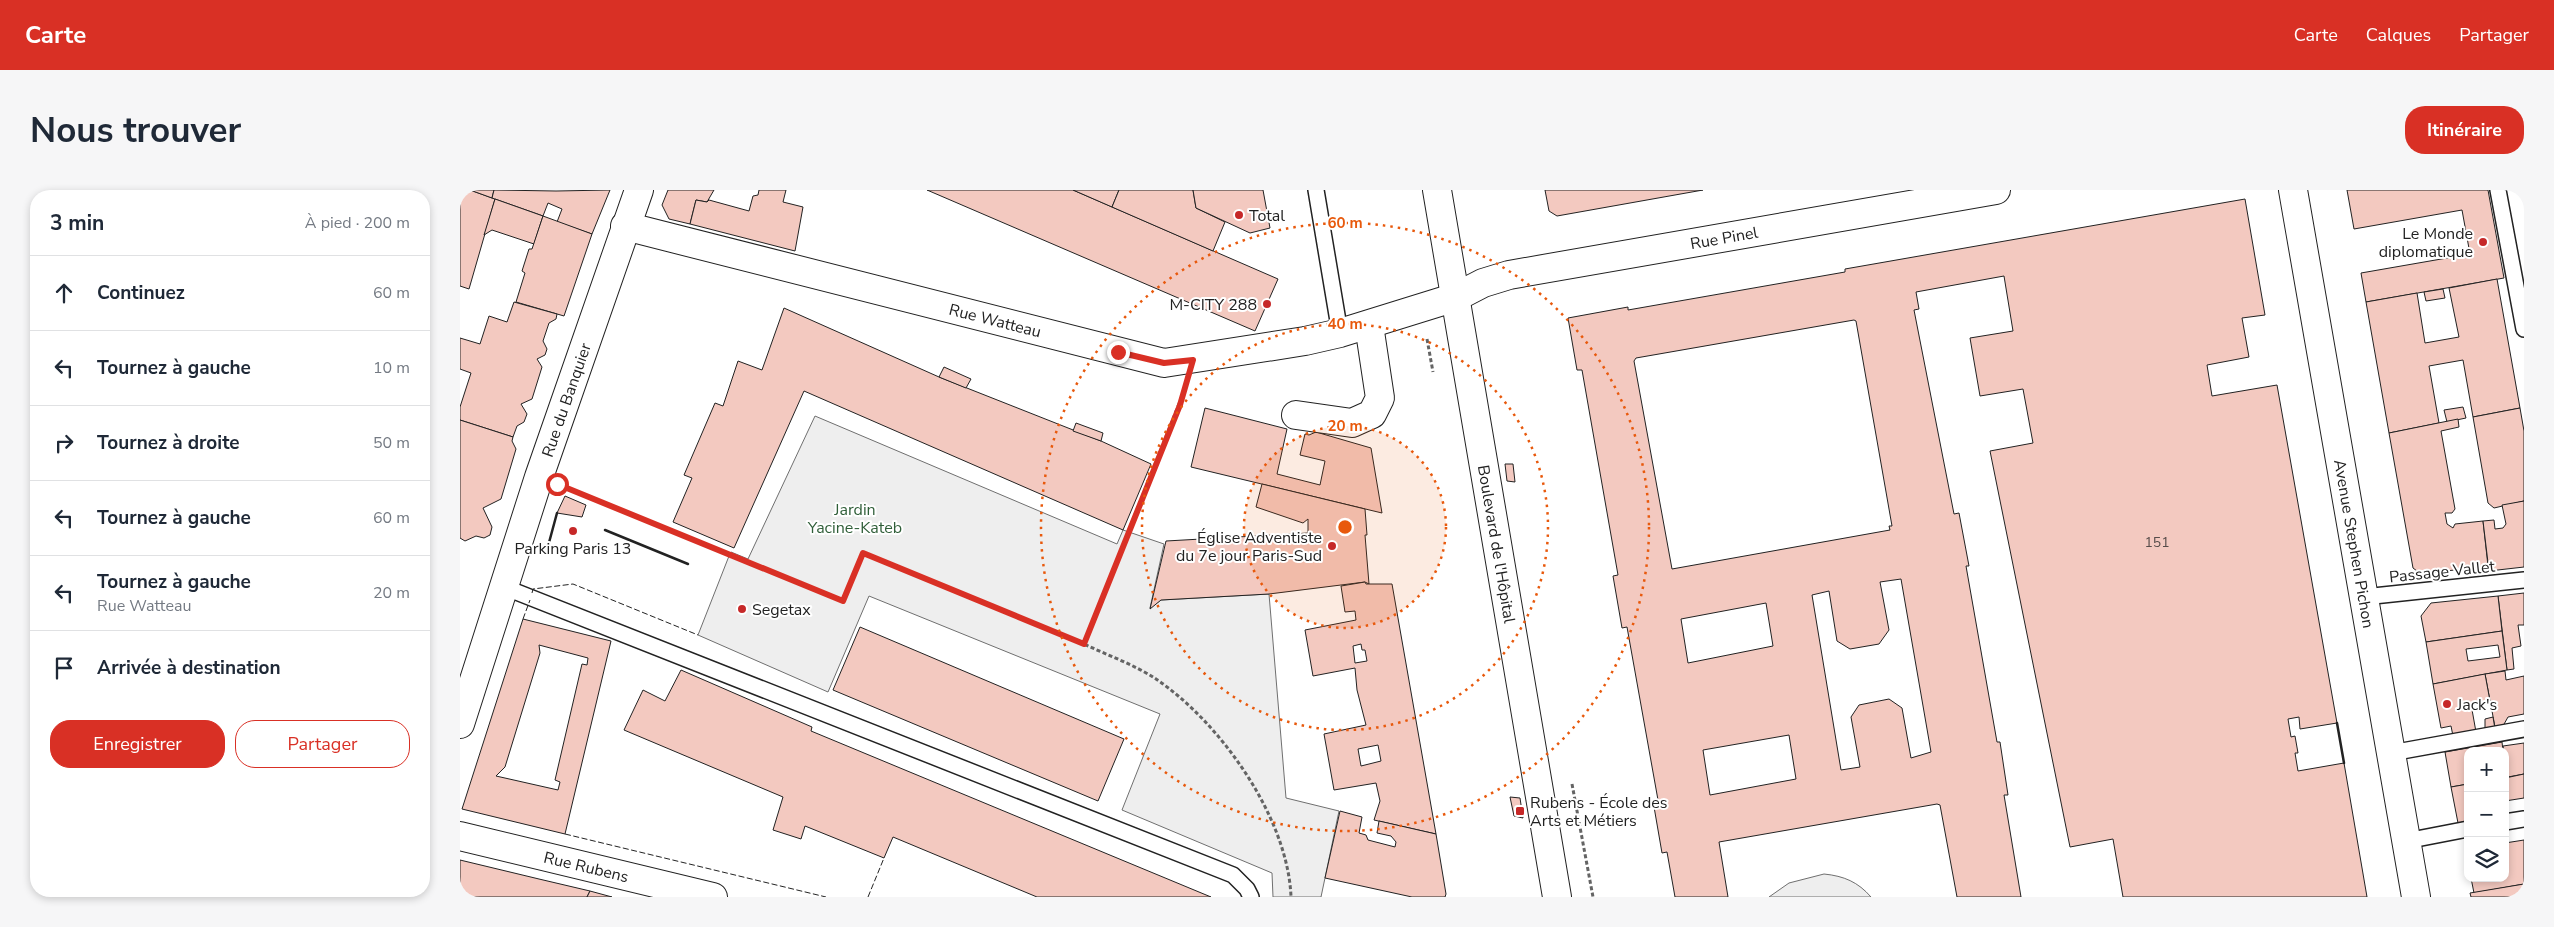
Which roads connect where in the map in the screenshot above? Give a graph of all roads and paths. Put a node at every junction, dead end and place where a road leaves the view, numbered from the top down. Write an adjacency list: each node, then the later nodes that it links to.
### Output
1 (639, 190): 7 (street, Rue du Banquier)
2 (1316, 190): 11 (lane)
3 (1437, 190): 8 (street, Boulevard de l'Hôpital)
4 (1996, 190): 8 (street, Rue Pinel)
5 (2293, 190): 17 (street, Avenue Stephen Pichon)
6 (2498, 190): 10 (lane)
7 (626, 226): 12 (street, Rue Watteau); 16 (street, Rue du Banquier)
8 (1456, 297): 9 (street, Rue Watteau); 30 (street, Boulevard de l'Hôpital)
9 (1369, 325): 11 (street, Rue Watteau); 13 (street)
10 (2524, 329)
11 (1340, 333): 12 (street, Rue Watteau)
12 (1193, 360): 18 (path)
13 (1296, 415)
14 (566, 488): 18 (path)
15 (2524, 580): 17 (lane, Passage Vallet)
16 (504, 587): 19 (street, Rue du Banquier); 28 (lane)
17 (2364, 597): 21 (street, Avenue Stephen Pichon)
18 (1084, 644): 29 (path)
19 (460, 724)
20 (2524, 729): 21 (lane)
21 (2391, 753): 26 (street, Avenue Stephen Pichon)
22 (2524, 819): 23 (lane)
23 (2509, 821)
24 (2464, 830): 26 (lane)
25 (460, 836): 27 (street, Rue Rubens)
26 (2406, 840): 31 (street, Avenue Stephen Pichon)
27 (713, 897)
28 (1252, 897)
29 (1291, 897)
30 (1558, 897)
31 (2416, 897)

